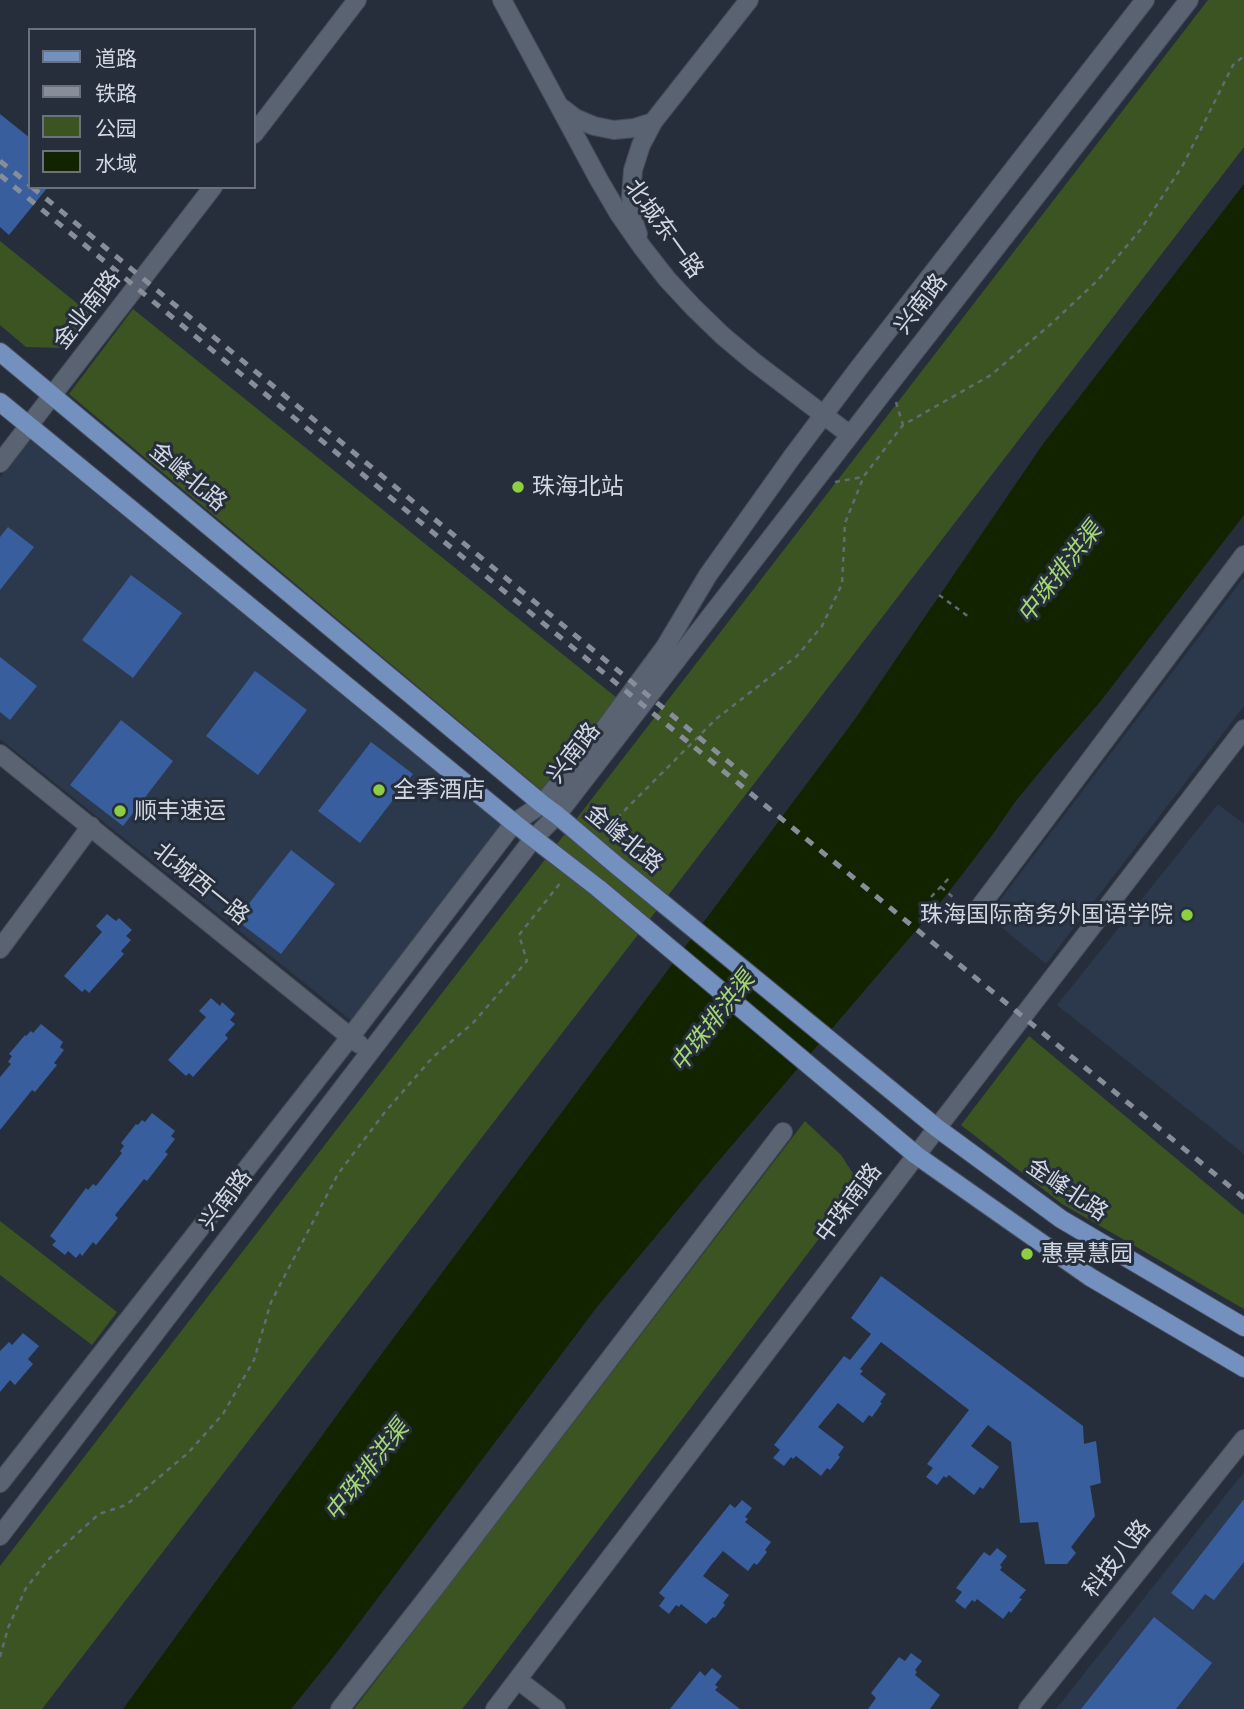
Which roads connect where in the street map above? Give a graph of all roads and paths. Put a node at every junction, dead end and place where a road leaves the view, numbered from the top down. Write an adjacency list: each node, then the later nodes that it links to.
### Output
1 (357, 0): 8 (street)
2 (502, 0): 6 (street, 北城东一路)
3 (750, 0): 7 (street)
4 (1145, 0): 14 (street, 兴南路)
5 (1189, 0): 16 (street, 兴南路)
6 (559, 106): 7 (street); 10 (street, 北城东一路)
7 (653, 122): 10 (street)
8 (256, 131)
9 (211, 189): 12 (street, 金业南路)
10 (642, 247): 14 (street, 北城东一路)
11 (0, 352): 12 (main road, 金峰北路)
12 (52, 396): 15 (street, 金业南路); 23 (main road, 金峰北路)
13 (0, 402): 15 (main road)
14 (824, 415): 16 (street, 北城东一路); 23 (street, 兴南路)
15 (29, 426): 17 (street, 金业南路); 25 (main road)
16 (850, 436): 24 (street, 兴南路)
17 (0, 463)
18 (1244, 555): 32 (street)
19 (939, 595): 20 (path)
20 (969, 617)
21 (1244, 729): 36 (street, 中珠南路)
22 (0, 754): 26 (street, 北城西一路)
23 (542, 804): 24 (main road, 金峰北路); 25 (street, 兴南路)
24 (558, 815): 27 (street, 兴南路); 36 (main road, 金峰北路)
25 (514, 823): 27 (main road); 34 (street, 兴南路)
26 (91, 826): 33 (street); 34 (street, 北城西一路)
27 (533, 839): 35 (street, 兴南路); 38 (main road)
28 (951, 876): 29 (path)
29 (941, 887): 30 (path); 31 (path)
30 (931, 897)
31 (955, 899)
32 (979, 908)
33 (0, 949)
34 (351, 1036): 35 (street, 北城西一路); 42 (street, 兴南路)
35 (370, 1052): 43 (street, 兴南路)
36 (937, 1128): 38 (street, 中珠南路); 39 (main road, 金峰北路)
37 (783, 1132): 45 (street)
38 (916, 1155): 40 (main road); 44 (street, 中珠南路)
39 (1244, 1327)
40 (1244, 1368)
41 (1244, 1439): 48 (street, 科技八路)
42 (0, 1483)
43 (0, 1536)
44 (518, 1680): 46 (street, 中珠南路); 47 (street)
45 (340, 1709)
46 (495, 1709)
47 (556, 1709)
48 (1028, 1709)

